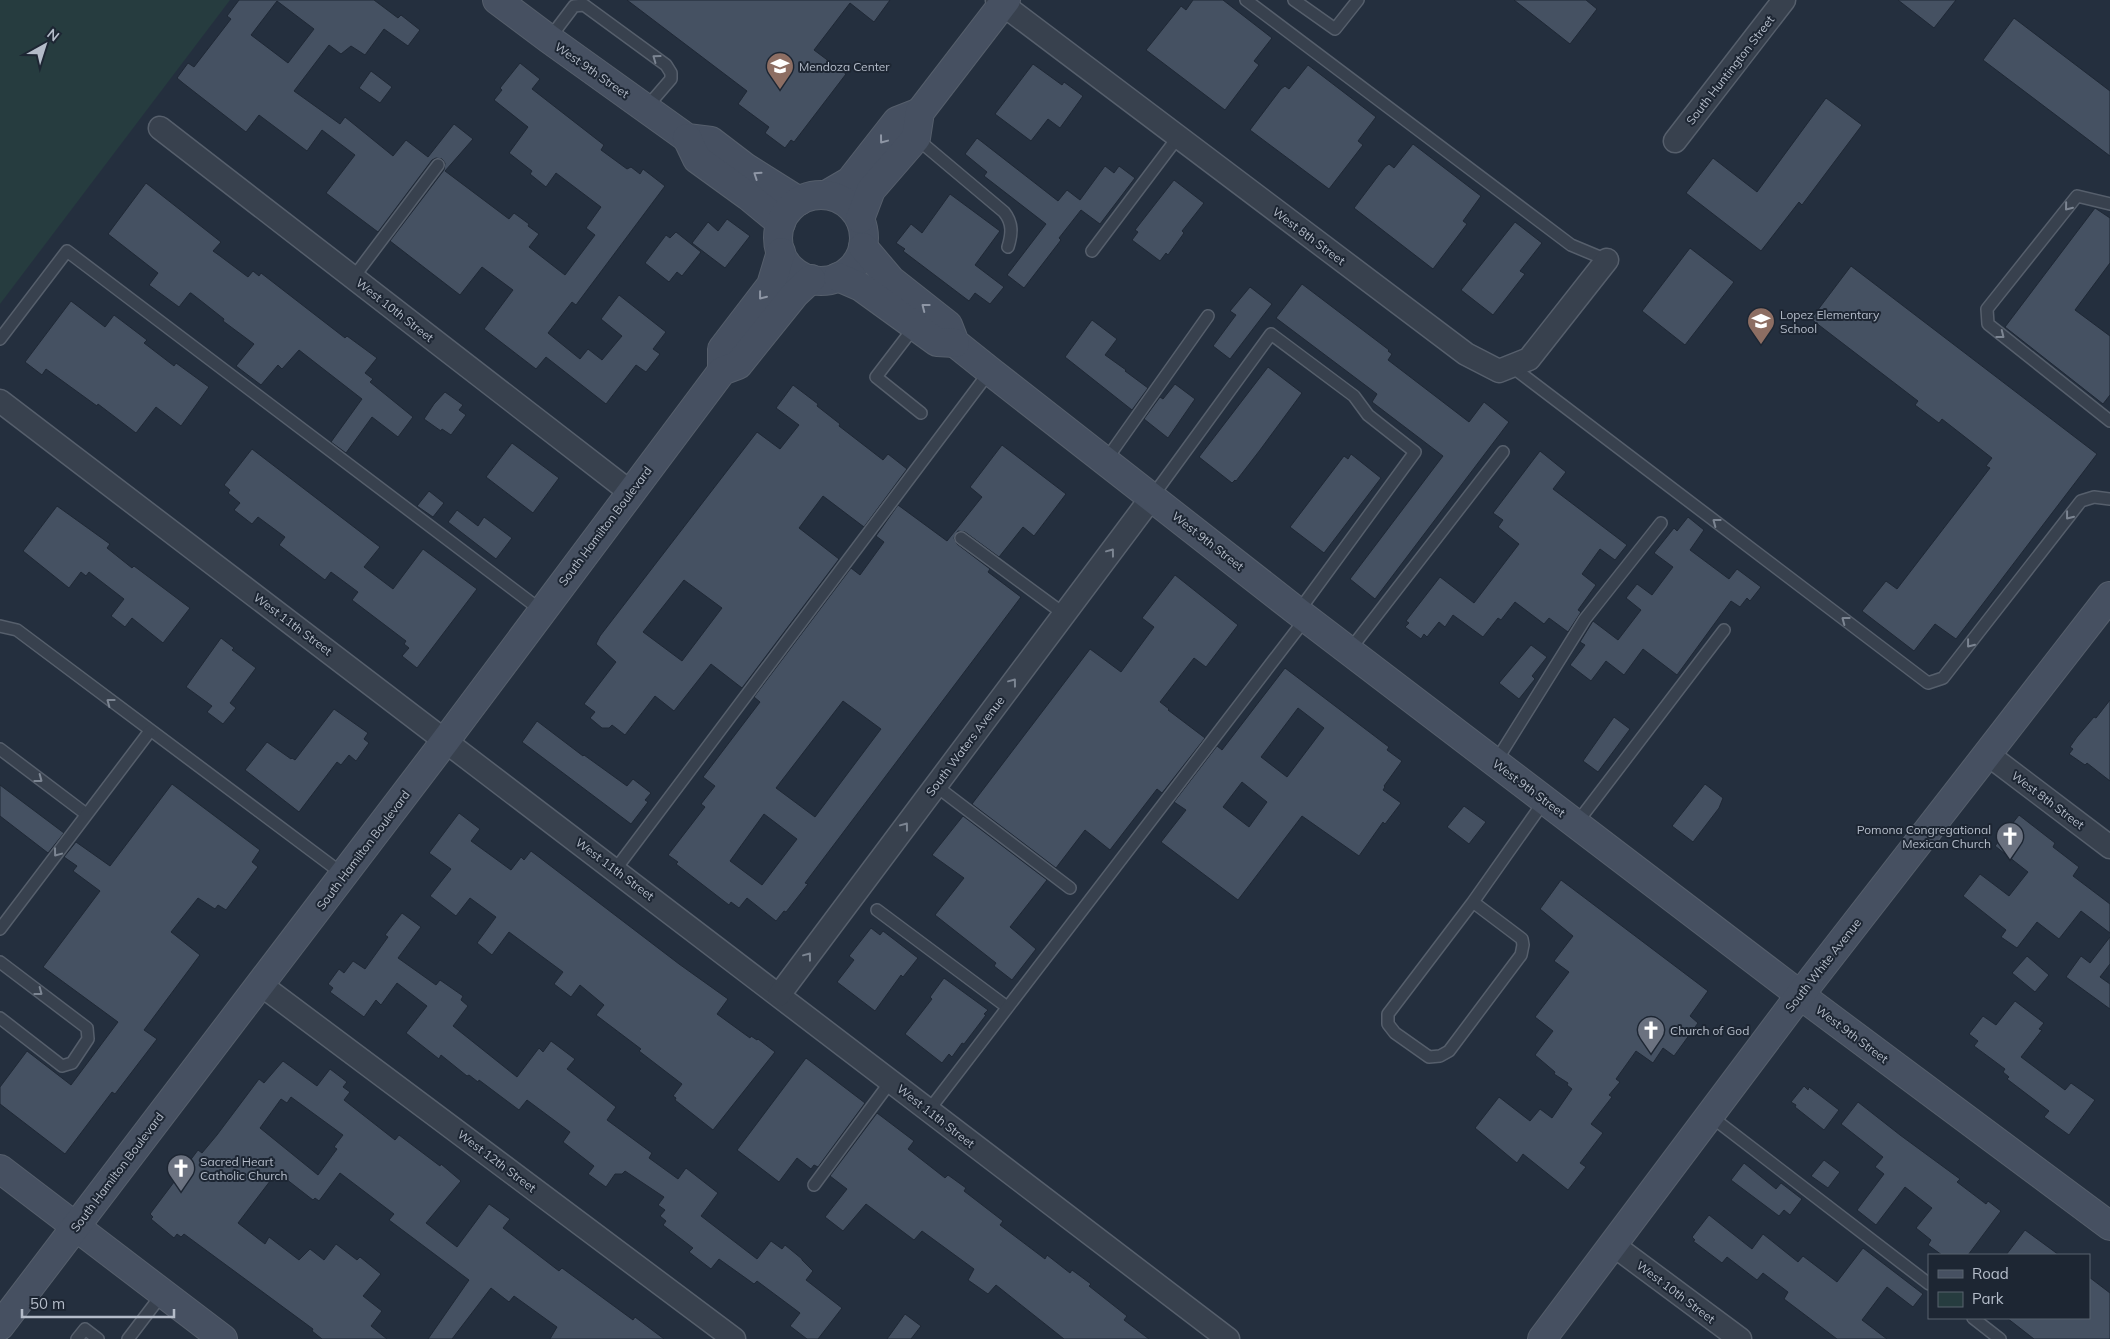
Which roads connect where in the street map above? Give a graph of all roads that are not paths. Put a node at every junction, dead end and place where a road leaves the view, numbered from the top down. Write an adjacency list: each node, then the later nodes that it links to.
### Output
1 (497, 0): 7 (street, West 9th Street)
2 (1246, 0): 24 (lane)
3 (1294, 0): 4 (lane)
4 (1358, 0)
5 (1784, 0): 13 (street, South Huntington Street)
6 (1002, 1): 9 (street); 11 (street, West 8th Street)
7 (549, 39): 8 (street, West 9th Street); 8 (lane, one-way to 7)
8 (646, 108): 12 (street, West 9th Street)
9 (918, 125): 15 (street, one-way to 15); 18 (street); 21 (lane)
10 (160, 128): 26 (street, West 10th Street)
11 (1178, 137): 22 (lane); 32 (street, West 8th Street)
12 (687, 138): 16 (street, West 9th Street, one-way to 12); 19 (street, West 9th Street)
13 (1675, 141)
14 (438, 165): 26 (lane)
15 (826, 195): 16 (street); 18 (street)
16 (799, 201): 19 (street)
17 (2110, 204): 37 (lane, one-way to 37)
18 (860, 219): 20 (street)
19 (781, 223): 23 (street)
20 (864, 247): 25 (street); 31 (street, West 9th Street, one-way to 20)
21 (1008, 247)
22 (1092, 251)
23 (781, 252): 27 (street); 34 (street, one-way to 34)
24 (1607, 260): 32 (street)
25 (838, 277): 27 (street); 29 (street, West 9th Street)
26 (353, 278): 40 (street, West 10th Street)
27 (811, 279): 34 (street, South Hamilton Boulevard)
28 (1208, 316): 39 (lane)
29 (916, 325): 31 (street, West 9th Street); 36 (lane)
30 (0, 339): 46 (lane)
31 (955, 343): 33 (street, West 9th Street)
32 (1511, 366): 42 (lane, one-way to 32)
33 (990, 371): 39 (street, West 9th Street); 62 (lane)
34 (722, 372): 40 (street, South Hamilton Boulevard)
35 (0, 401): 53 (street, West 11th Street)
36 (921, 413)
37 (2110, 421)
38 (1503, 452): 51 (lane)
39 (1106, 460): 41 (street, West 9th Street)
40 (630, 492): 46 (street, South Hamilton Boulevard)
41 (1152, 497): 47 (street, South Waters Avenue, one-way to 41); 48 (street, West 9th Street); 48 (lane)
42 (2110, 498)
43 (1661, 524): 56 (lane)
44 (961, 538): 47 (lane)
45 (2110, 596): 55 (street, South White Avenue)
46 (542, 611): 53 (street, South Hamilton Boulevard)
47 (1064, 614): 57 (street, South Waters Avenue, one-way to 47)
48 (1302, 615): 51 (street, West 9th Street); 72 (lane)
49 (0, 626): 52 (lane, one-way to 49)
50 (1724, 630): 60 (lane)
51 (1350, 651): 56 (street, West 9th Street)
52 (150, 731): 59 (lane); 63 (lane)
53 (446, 740): 62 (street, West 11th Street); 63 (street, South Hamilton Boulevard)
54 (0, 749): 59 (lane, one-way to 59)
55 (1986, 753): 61 (street, West 8th Street); 71 (street, South White Avenue)
56 (1495, 763): 58 (street, West 9th Street)
57 (936, 786): 64 (lane); 70 (street, South Waters Avenue, one-way to 57)
58 (1545, 800): 60 (street, West 9th Street); 65 (lane)
59 (86, 814): 67 (lane, one-way to 67)
60 (1576, 824): 71 (street, West 9th Street)
61 (2110, 848)
62 (615, 870): 70 (street, West 11th Street)
63 (344, 875): 69 (street, South Hamilton Boulevard)
64 (1070, 888)
65 (1473, 902): 65 (lane)
66 (877, 910): 72 (lane)
67 (0, 930)
68 (0, 962): 73 (lane, one-way to 73)
69 (260, 984): 79 (street, South Hamilton Boulevard); 90 (street, West 12th Street)
70 (779, 995): 74 (street, West 11th Street)
71 (1800, 995): 76 (street, South White Avenue); 80 (street, West 9th Street)
72 (1007, 1007): 75 (lane)
73 (0, 1018)
74 (891, 1081): 75 (street, West 11th Street); 78 (lane)
75 (928, 1110): 91 (street, West 11th Street)
76 (1709, 1116): 81 (street, South White Avenue); 82 (lane)
77 (0, 1169): 79 (street)
78 (814, 1184)
79 (76, 1226): 83 (street); 85 (street, South Hamilton Boulevard)
80 (2110, 1226)
81 (1612, 1244): 92 (street, South White Avenue); 93 (street, West 10th Street)
82 (1928, 1283)
83 (163, 1293): 86 (street); 89 (lane)
84 (1974, 1319): 94 (lane)
85 (0, 1326)
86 (213, 1336)
87 (77, 1339): 88 (lane)
88 (98, 1339)
89 (128, 1339)
90 (734, 1339)
91 (1228, 1339)
92 (1542, 1339)
93 (1740, 1339)
94 (2000, 1339)

